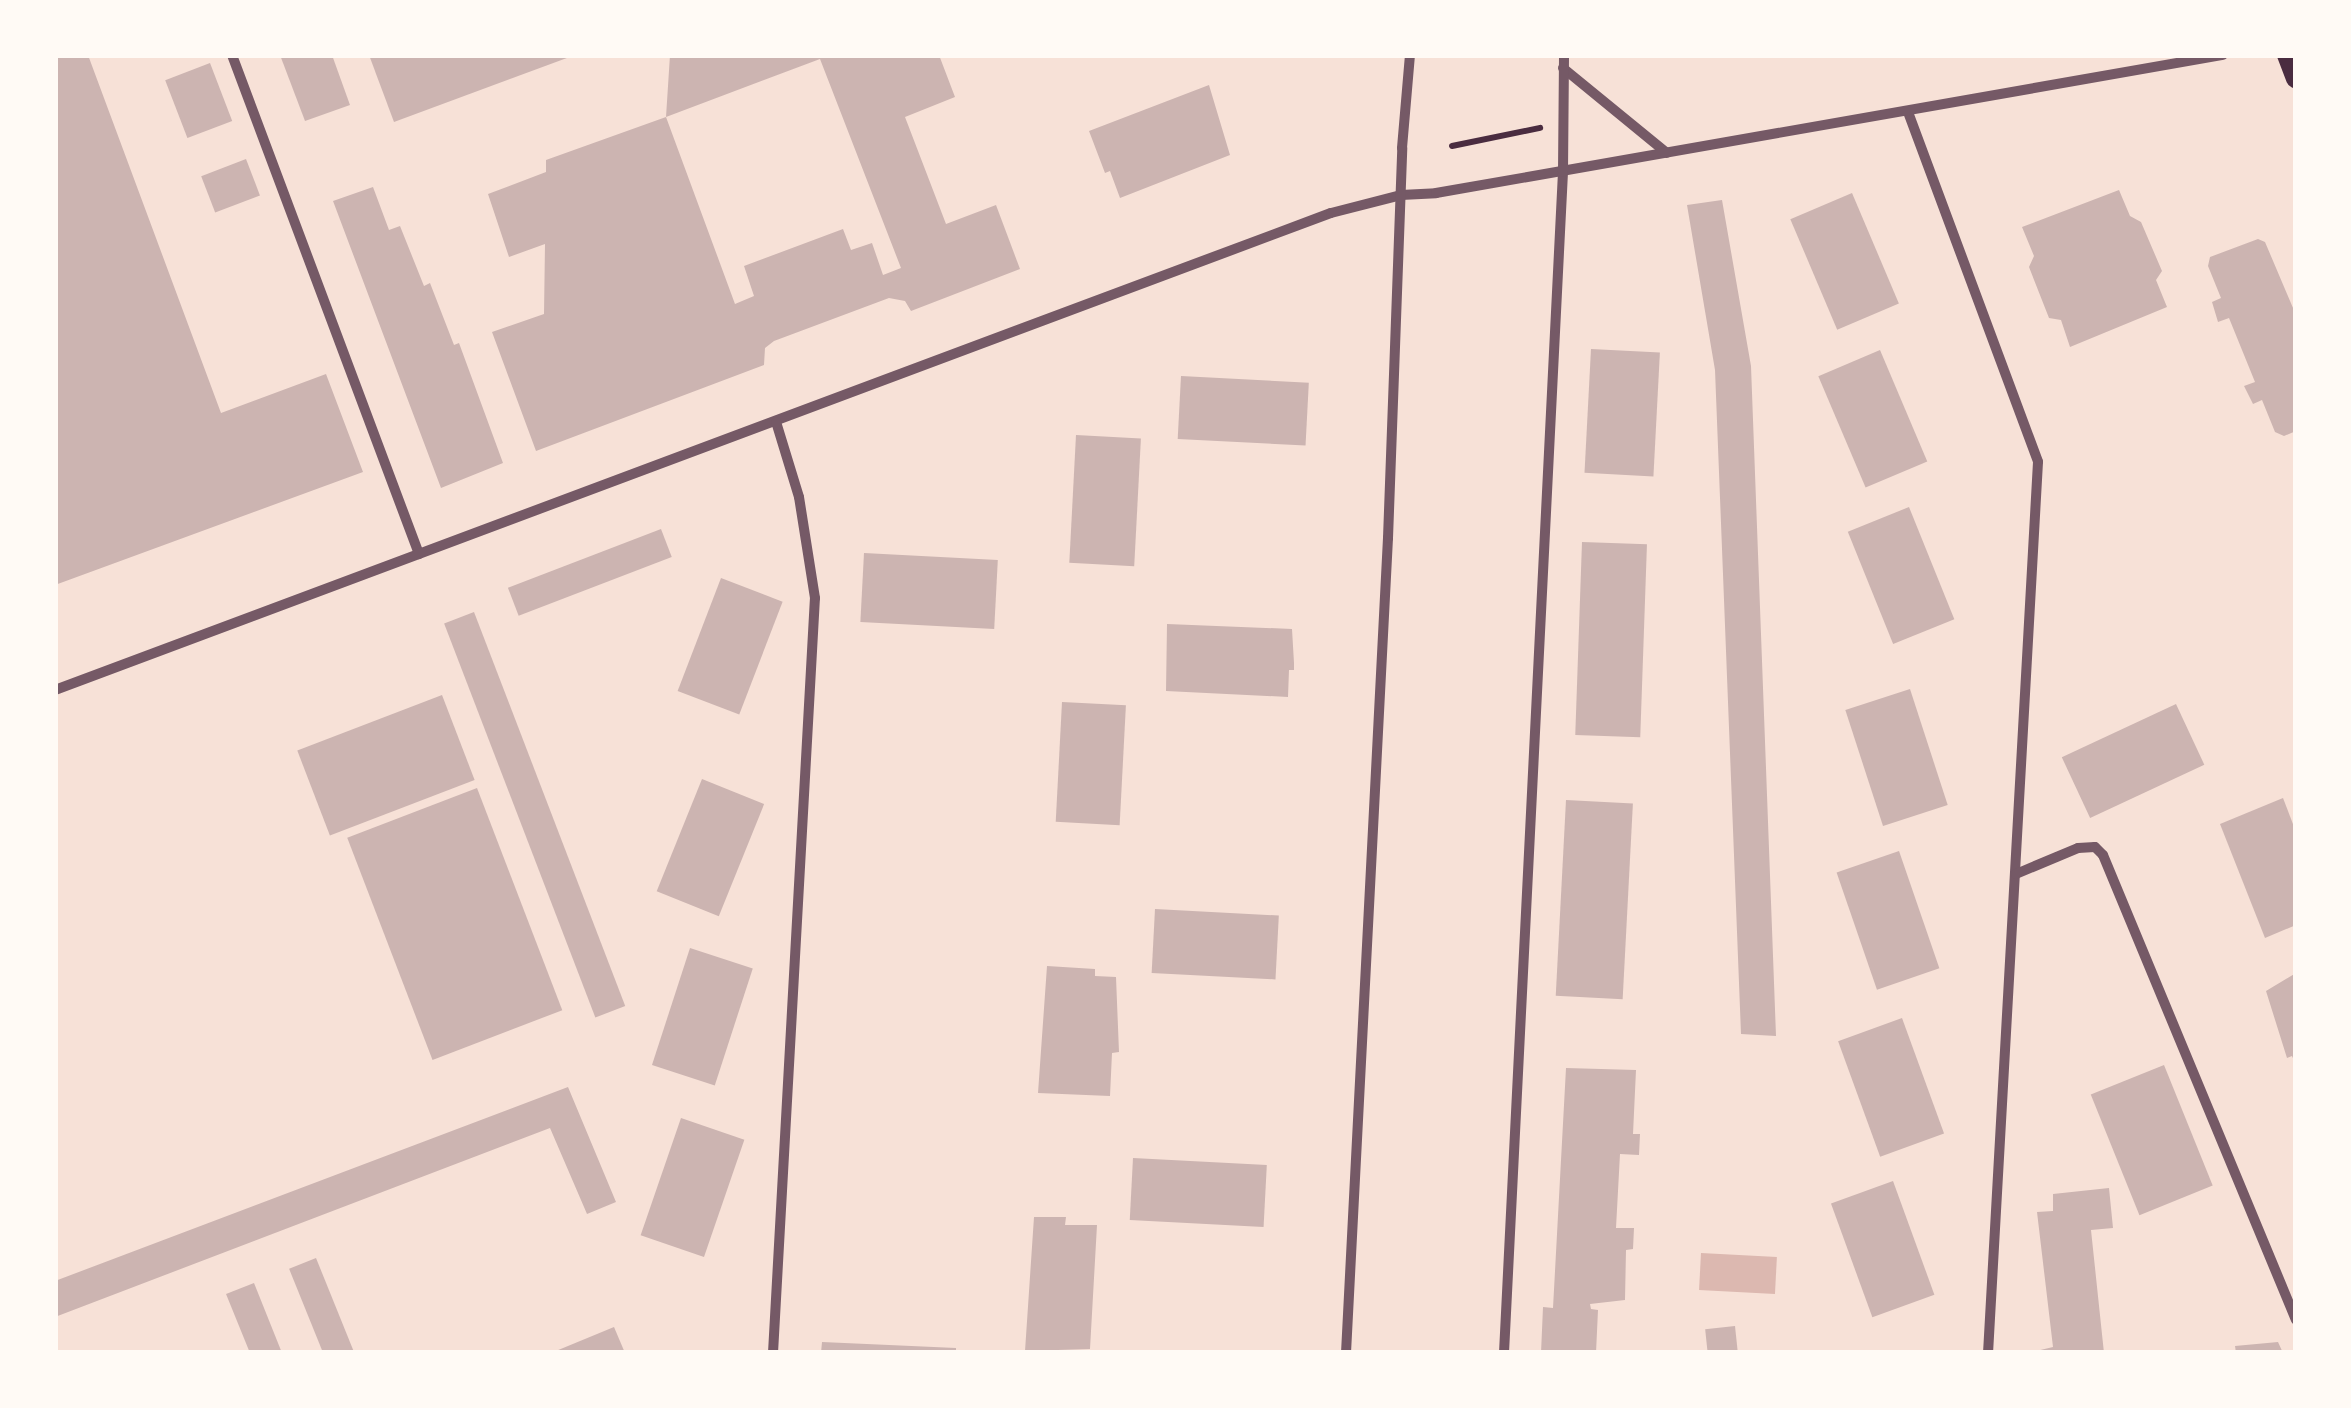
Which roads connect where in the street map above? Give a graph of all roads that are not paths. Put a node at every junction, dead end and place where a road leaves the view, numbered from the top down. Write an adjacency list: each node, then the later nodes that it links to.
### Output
1 (232, 55): 12 (street)
2 (1410, 55): 10 (street)
3 (2223, 55): 7 (street)
4 (2287, 55): 6 (main road)
5 (1564, 61): 8 (street); 9 (street)
6 (2296, 78)
7 (1908, 112): 8 (street); 14 (street)
8 (1668, 152): 9 (street)
9 (1563, 172): 10 (street); 18 (street)
10 (1401, 195): 11 (street); 17 (street)
11 (776, 422): 12 (street); 16 (street)
12 (419, 554): 13 (street)
13 (55, 690)
14 (2016, 874): 15 (street); 19 (street)
15 (2296, 1320)
16 (773, 1353)
17 (1346, 1353)
18 (1504, 1353)
19 (1988, 1353)

